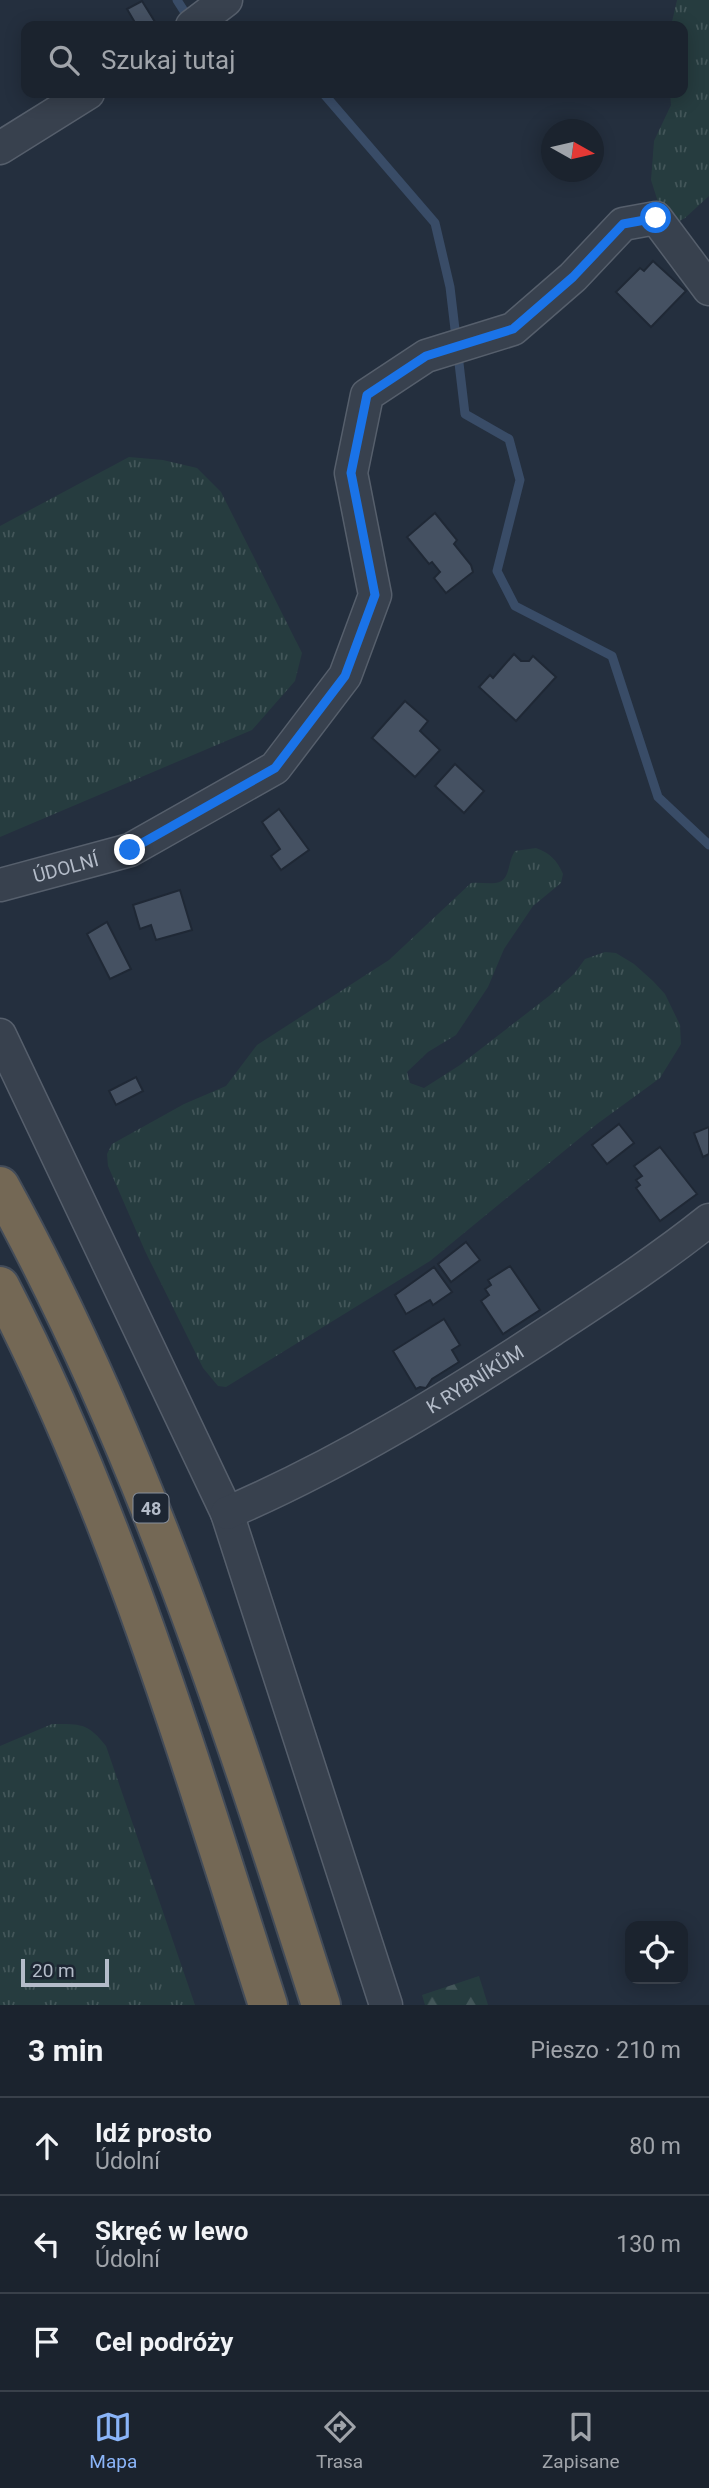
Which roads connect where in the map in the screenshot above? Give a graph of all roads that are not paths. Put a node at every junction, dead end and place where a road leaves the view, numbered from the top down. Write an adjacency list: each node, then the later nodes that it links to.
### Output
1 (226, 0): 2 (street)
2 (198, 21)
3 (80, 98): 4 (street)
4 (0, 148)
5 (709, 289): 6 (street, ÚDOLNÍ)
6 (0, 884)
7 (0, 1035): 11 (street)
8 (0, 1185): 13 (highway, 48)
9 (709, 1220): 11 (street, K RYBNÍKŮM)
10 (0, 1286): 12 (highway, 48)
11 (227, 1513): 14 (street)
12 (268, 2005)
13 (321, 2005)
14 (386, 2005)

